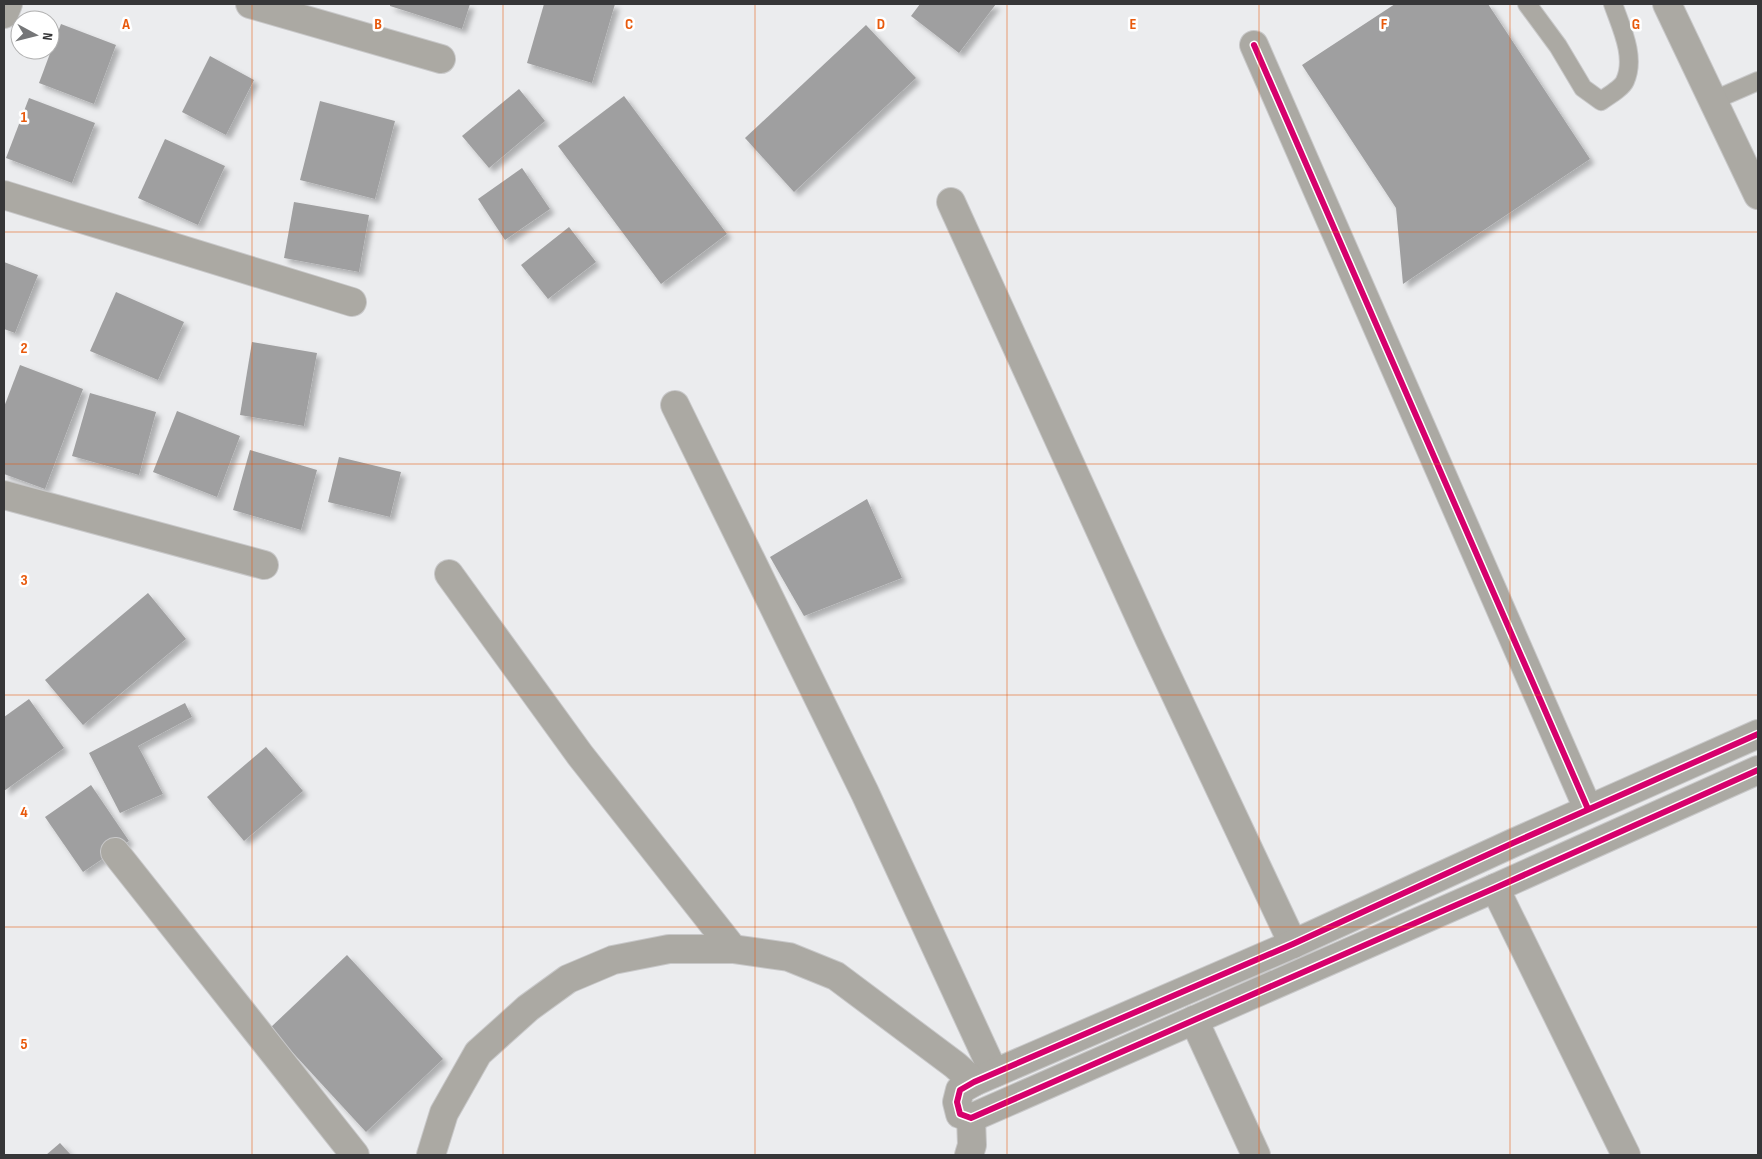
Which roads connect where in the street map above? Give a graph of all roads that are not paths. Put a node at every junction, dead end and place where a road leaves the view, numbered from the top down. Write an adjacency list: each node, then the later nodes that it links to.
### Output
1 (8, 4): 6 (street)
2 (250, 4): 8 (street)
3 (1527, 4): 4 (lane)
4 (1613, 4)
5 (1667, 4): 10 (street)
6 (4, 14)
7 (1254, 44): 21 (street)
8 (441, 60)
9 (1758, 81): 10 (lane)
10 (1712, 101): 12 (street)
11 (4, 195): 14 (street)
12 (1758, 195)
13 (951, 202): 24 (street)
14 (352, 302)
15 (675, 405): 27 (street)
16 (4, 495): 17 (street)
17 (264, 565)
18 (450, 574): 25 (street)
19 (1758, 734): 21 (street)
20 (1758, 770): 23 (street)
21 (1588, 809): 24 (street)
22 (115, 852): 29 (street)
23 (1495, 888): 26 (street); 33 (street)
24 (1294, 944): 27 (street)
25 (733, 949): 27 (street); 30 (street)
26 (1194, 1020): 28 (street); 32 (street)
27 (984, 1078): 28 (street)
28 (970, 1118): 31 (street)
29 (354, 1155)
30 (431, 1155)
31 (969, 1155)
32 (1256, 1155)
33 (1626, 1155)

